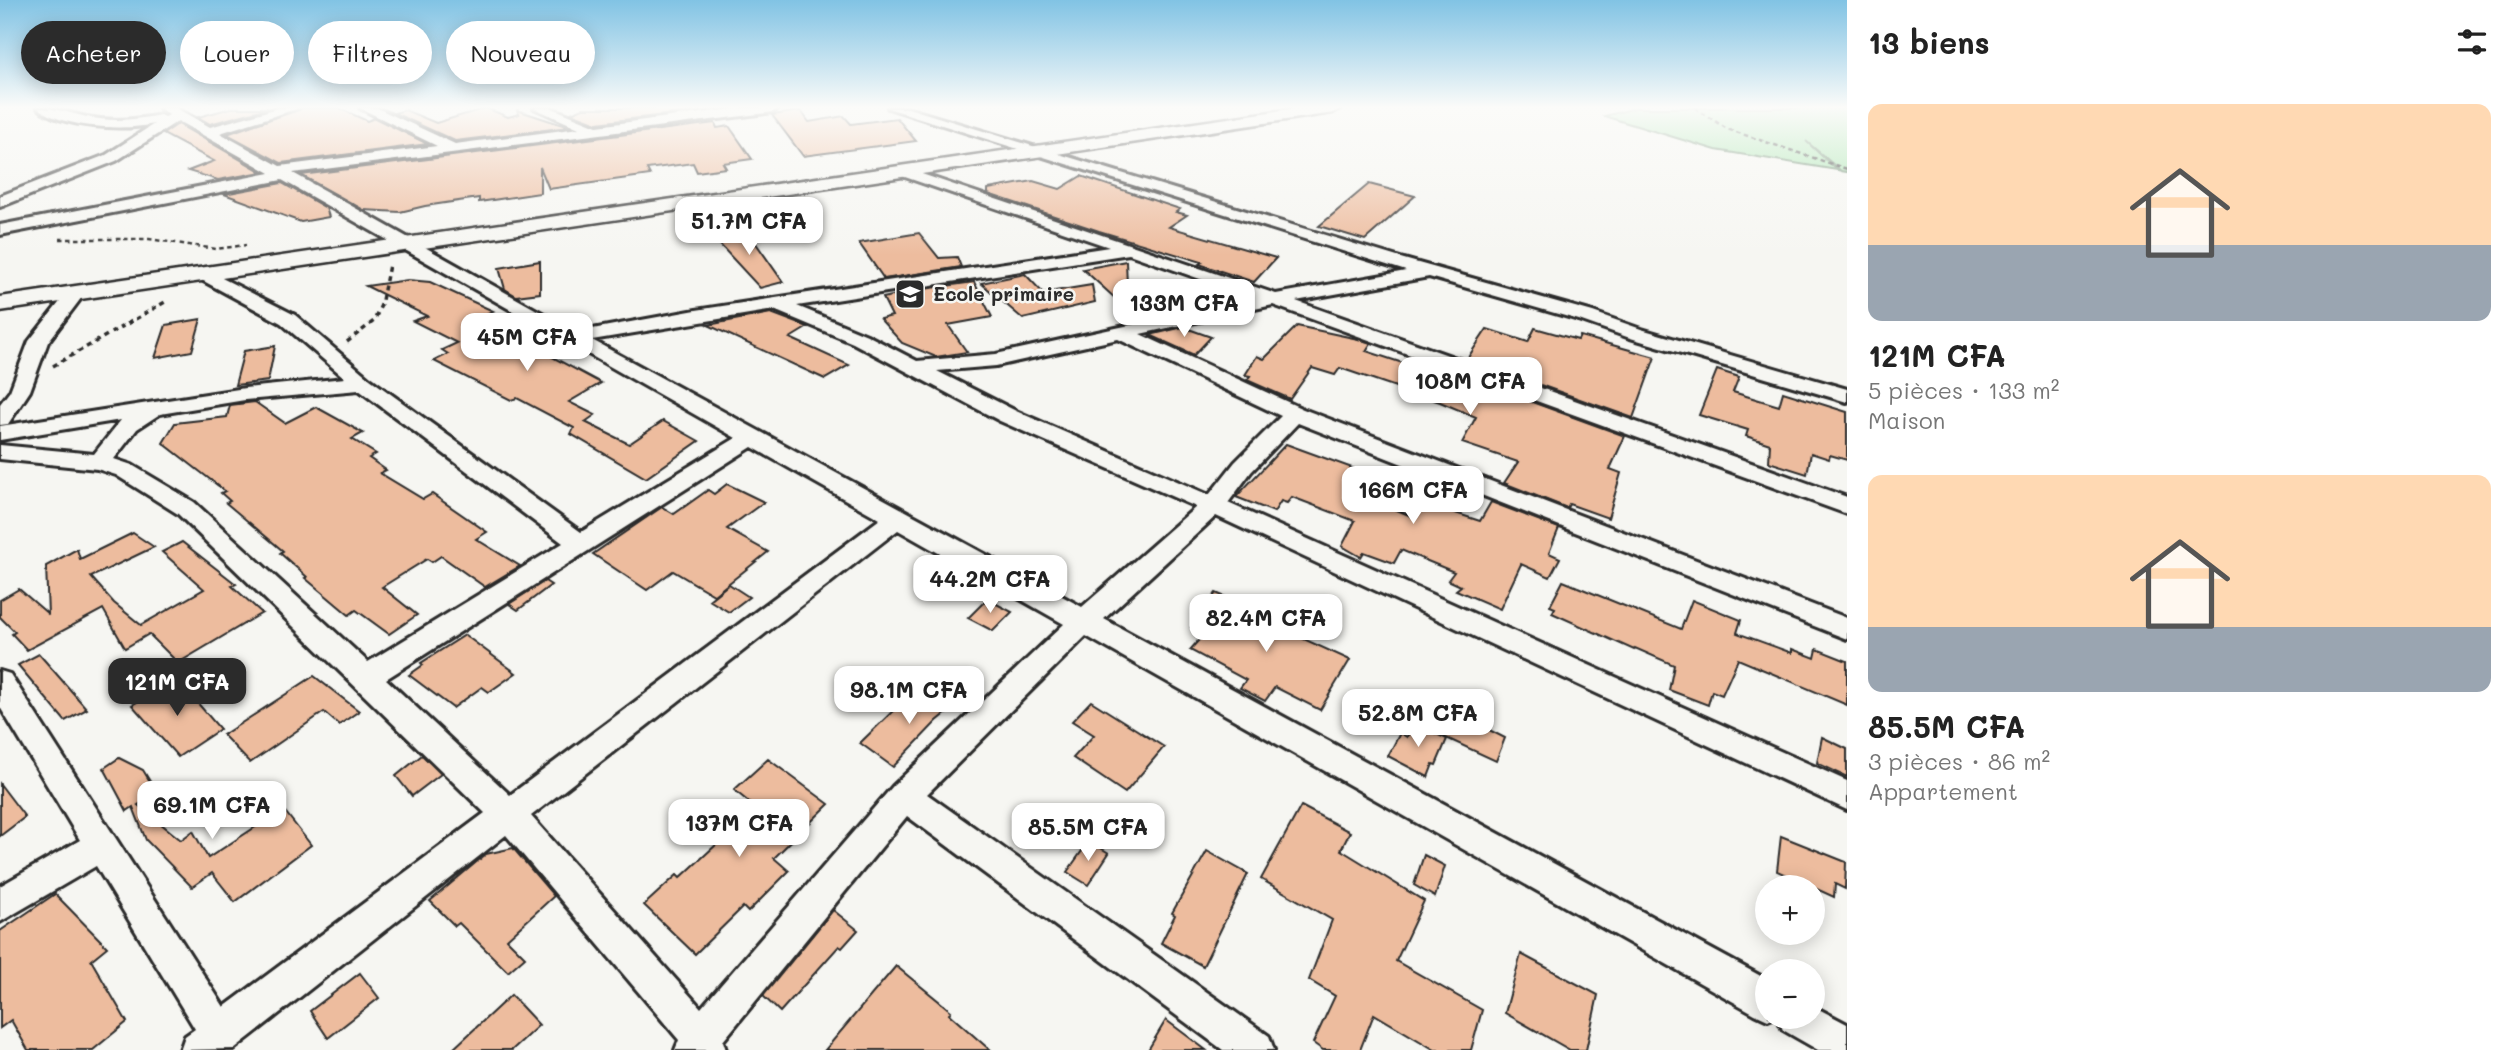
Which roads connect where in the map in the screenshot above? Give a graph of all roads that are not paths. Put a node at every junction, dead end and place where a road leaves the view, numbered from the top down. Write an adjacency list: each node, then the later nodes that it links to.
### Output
1 (112, 157): 8 (street)
2 (251, 157): 7 (street)
3 (384, 157): 7 (street)
4 (1011, 157): 6 (street)
5 (1052, 157): 12 (street)
6 (904, 172): 10 (street); 11 (street)
7 (279, 173): 9 (street); 10 (street)
8 (0, 202)
9 (0, 230)
10 (406, 244): 13 (street); 19 (street)
11 (1129, 250): 15 (street); 17 (street)
12 (1429, 272): 15 (street); 20 (street)
13 (204, 274): 14 (street); 23 (street)
14 (76, 293): 16 (street); 27 (street)
15 (1271, 300): 18 (street); 33 (street)
16 (0, 304)
17 (777, 304): 19 (street); 21 (street)
18 (1121, 333): 21 (street); 26 (street)
19 (573, 338): 29 (street)
20 (1746, 365): 22 (street); 24 (street)
21 (916, 367): 32 (street)
22 (1847, 378)
23 (363, 383): 25 (street); 35 (street)
24 (1847, 396)
25 (156, 407): 28 (street); 31 (street)
26 (1295, 414): 32 (street); 37 (street)
27 (0, 419)
28 (0, 433)
29 (753, 437): 34 (street); 35 (street)
30 (0, 452): 31 (street)
31 (100, 462): 38 (street)
32 (1214, 505): 36 (street); 41 (street)
33 (1847, 506)
34 (898, 518): 36 (street); 42 (street)
35 (581, 544): 38 (street)
36 (1084, 621): 40 (street); 45 (street)
37 (1847, 629)
38 (366, 677): 42 (street)
39 (2, 690): 43 (street)
40 (904, 796): 49 (street); 50 (street)
41 (1847, 796)
42 (509, 816): 47 (street); 49 (street)
43 (102, 845): 44 (street); 47 (street)
44 (0, 905)
45 (1755, 994)
46 (1818, 1029): 48 (street)
47 (210, 1042)
48 (1847, 1045)
49 (701, 1046)
50 (1255, 1050)

